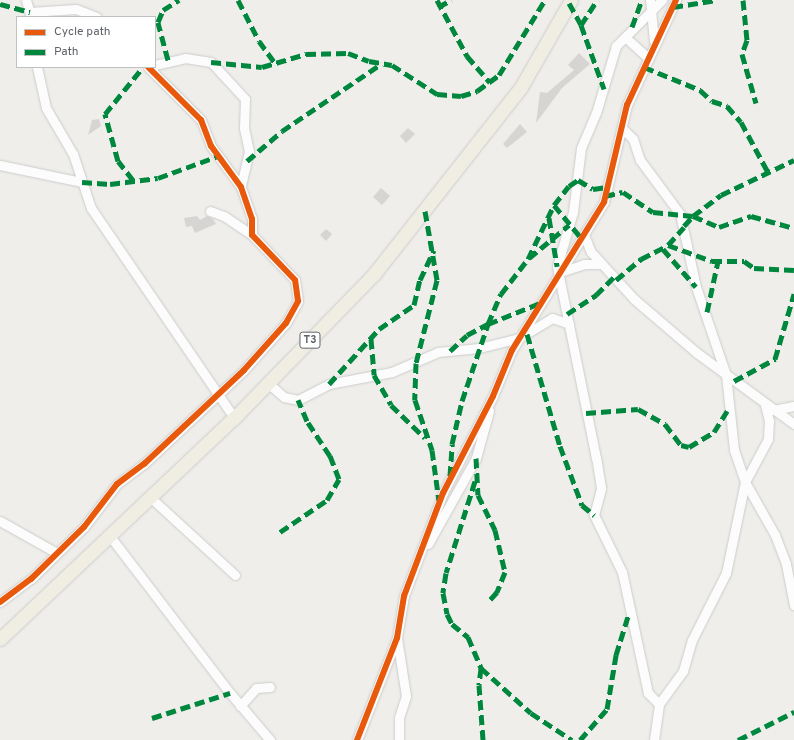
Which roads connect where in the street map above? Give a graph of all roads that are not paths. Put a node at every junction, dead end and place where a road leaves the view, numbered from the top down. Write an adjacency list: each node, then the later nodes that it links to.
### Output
1 (26, 0): 6 (street)
2 (571, 0): 26 (highway, T3)
3 (662, 0): 5 (street)
4 (676, 0): 9 (street)
5 (652, 4): 8 (street); 9 (street)
6 (31, 15): 7 (street)
7 (94, 16)
8 (625, 37): 10 (street); 22 (street)
9 (654, 42): 10 (street)
10 (647, 57): 14 (street)
11 (156, 65): 17 (street)
12 (37, 68): 16 (street)
13 (149, 68): 17 (street)
14 (623, 129): 20 (street); 25 (street)
15 (0, 165): 16 (street)
16 (82, 182): 27 (street)
17 (241, 187): 19 (street)
18 (210, 211): 19 (street)
19 (252, 235): 27 (street)
20 (584, 235): 21 (street); 22 (street)
21 (601, 264): 22 (street); 25 (street)
22 (561, 274): 23 (street); 24 (street)
23 (569, 324): 24 (street); 46 (street)
24 (519, 338): 26 (street); 28 (street)
25 (726, 375): 29 (street); 34 (street)
26 (269, 384): 32 (highway, T3)
27 (217, 395): 32 (street); 39 (street)
28 (493, 396): 38 (street); 38 (street)
29 (765, 405): 31 (street); 34 (street)
30 (794, 406): 31 (street)
31 (773, 410): 33 (street)
32 (234, 418): 35 (highway, T3)
33 (794, 424)
34 (745, 482): 42 (street); 46 (street)
35 (151, 498): 37 (highway, T3); 40 (street)
36 (0, 521): 39 (street)
37 (109, 535): 43 (highway, T3); 47 (street)
38 (424, 550): 44 (street)
39 (57, 554): 41 (street)
40 (235, 575)
41 (0, 602)
42 (794, 605)
43 (0, 638)
44 (397, 638): 49 (street); 51 (street)
45 (270, 687): 47 (street)
46 (659, 704): 48 (street)
47 (240, 706): 50 (street)
48 (655, 738)
49 (358, 739)
50 (270, 740)
51 (399, 740)

